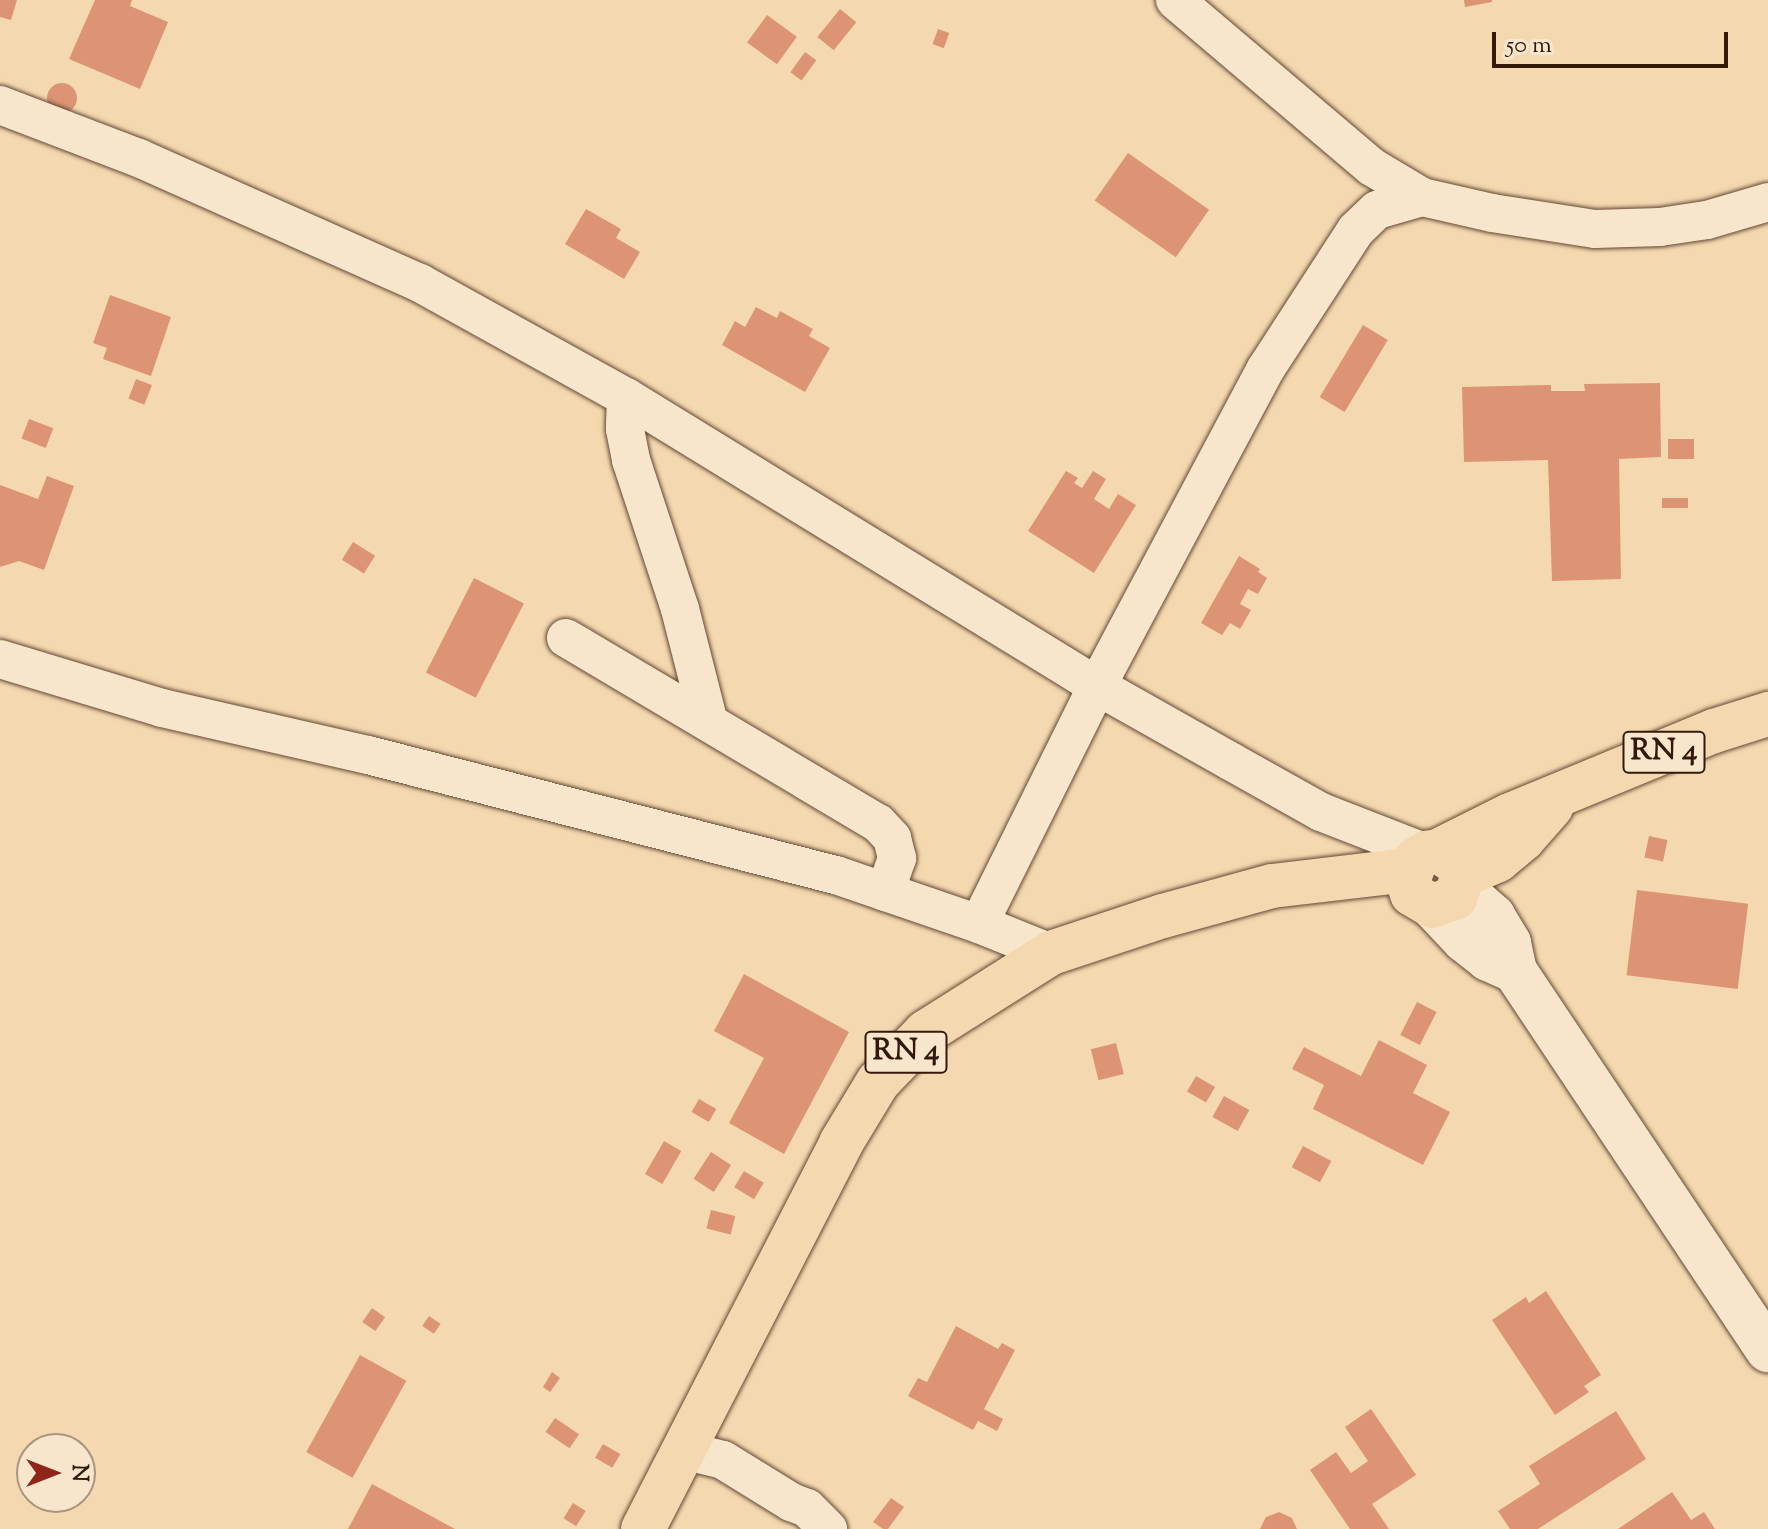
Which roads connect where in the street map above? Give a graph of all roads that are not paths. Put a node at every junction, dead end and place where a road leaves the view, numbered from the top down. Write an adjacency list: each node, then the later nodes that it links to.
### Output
1 (1175, 0): 3 (street)
2 (0, 105): 7 (street)
3 (1372, 167): 4 (street); 6 (street)
4 (1422, 197): 5 (street); 6 (street)
5 (1768, 202)
6 (1377, 210): 10 (street)
7 (626, 397): 10 (street); 12 (street)
8 (566, 638): 12 (street)
9 (0, 659): 14 (street)
10 (1097, 686): 13 (street); 15 (street)
11 (1768, 714): 13 (highway, RN 4)
12 (708, 719): 14 (street)
13 (1438, 874): 16 (highway, RN 4); 17 (street)
14 (885, 892): 15 (street)
15 (979, 924): 16 (street)
16 (1051, 953): 18 (highway, RN 4)
17 (1768, 1350)
18 (683, 1450): 19 (highway, RN 4); 20 (street)
19 (643, 1529)
20 (828, 1529)

